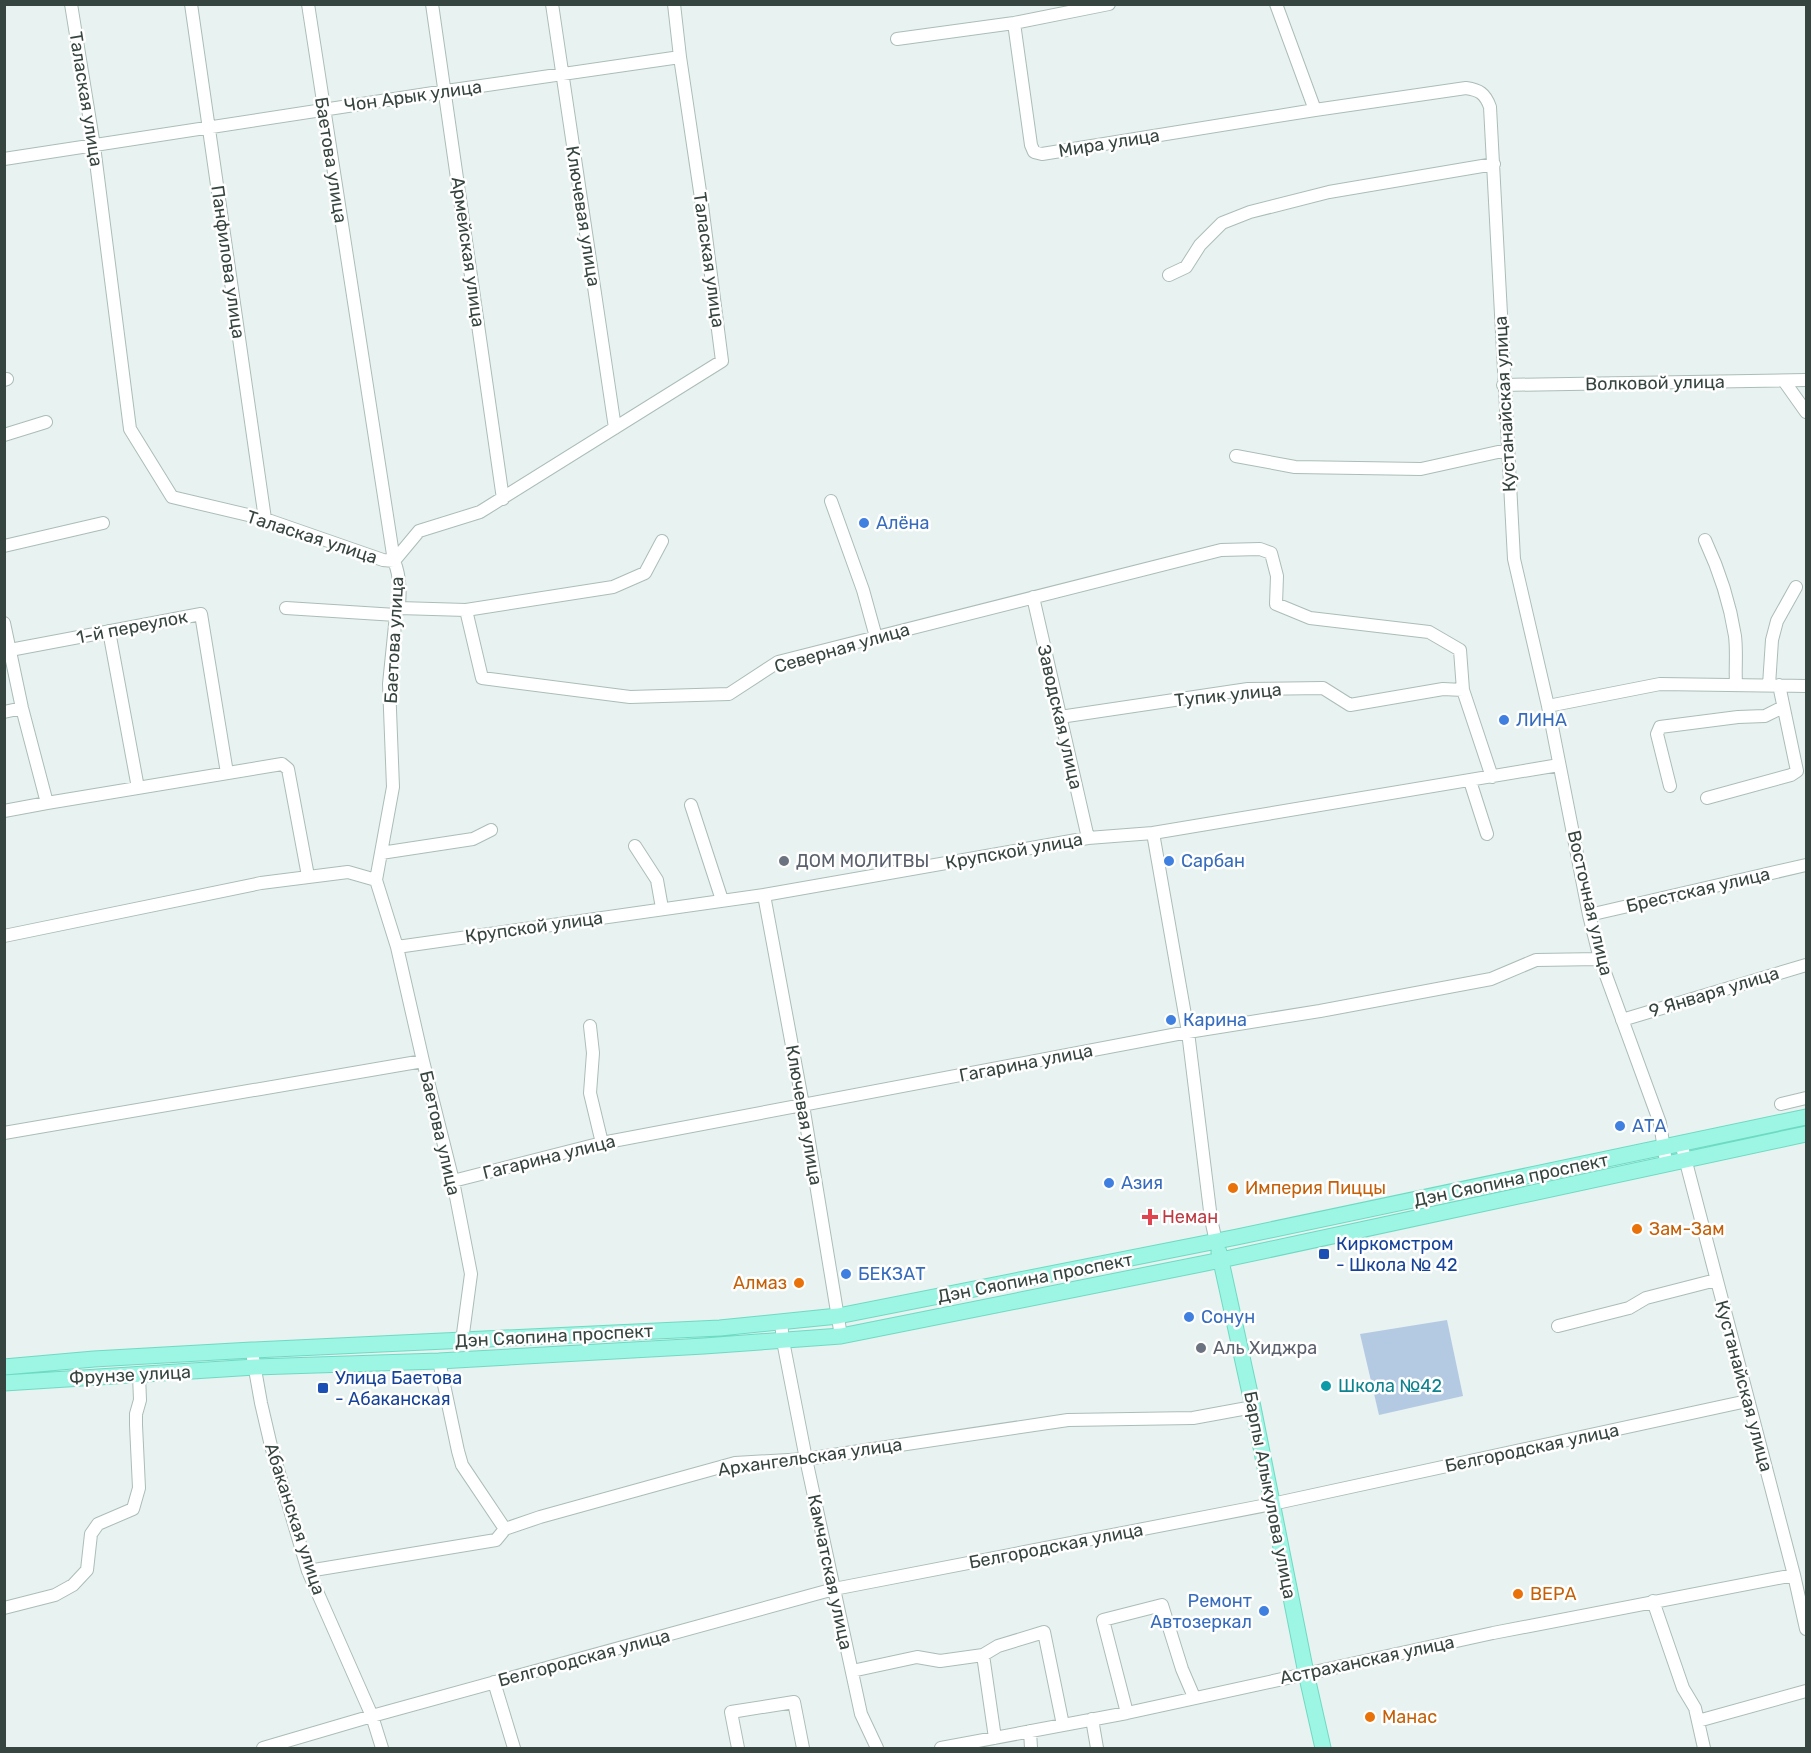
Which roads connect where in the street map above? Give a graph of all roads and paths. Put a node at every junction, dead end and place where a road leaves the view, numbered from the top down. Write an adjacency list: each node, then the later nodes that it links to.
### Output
1 (70, 4): 17 (street, Талаская улица)
2 (191, 4): 16 (street, Панфилова улица)
3 (308, 4): 14 (street, Баетова улица)
4 (432, 4): 13 (street, Армейская улица)
5 (552, 4): 12 (street, Ключевая улица)
6 (674, 4): 11 (street, Талаская улица)
7 (1109, 4): 9 (street)
8 (1276, 4): 15 (street)
9 (1014, 23): 10 (street); 15 (street, Мира улица)
10 (897, 39)
11 (680, 57): 12 (street, Чон Арык улица); 26 (street, Талаская улица)
12 (561, 75): 13 (street, Чон Арык улица); 26 (street, Ключевая улица)
13 (446, 91): 14 (street, Чон Арык улица); 30 (street, Армейская улица)
14 (323, 109): 16 (street, Чон Арык улица); 37 (street, Баетова улица)
15 (1315, 110): 19 (street, Кустанайская улица)
16 (209, 128): 17 (street, Чон Арык улица); 32 (street, Панфилова улица)
17 (94, 146): 18 (street, Чон Арык улица); 32 (street, Талаская улица)
18 (4, 159)
19 (1494, 164): 20 (street); 23 (street, Кустанайская улица)
20 (1169, 275)
21 (1806, 380): 22 (street, Волковой улица)
22 (1784, 381): 23 (street, Волковой улица); 24 (street)
23 (1503, 385): 28 (street, Кустанайская улица)
24 (1806, 412)
25 (46, 422): 27 (street)
26 (615, 428): 30 (street, Талаская улица)
27 (4, 435)
28 (1507, 450): 29 (street); 51 (street, Кустанайская улица)
29 (1236, 456)
30 (503, 499): 37 (street, Талаская улица)
31 (831, 501): 45 (street)
32 (265, 519): 37 (street, Талаская улица)
33 (103, 523): 36 (street)
34 (1706, 540): 47 (street)
35 (662, 541): 41 (street)
36 (4, 546)
37 (394, 561): 42 (street, Баетова улица)
38 (1796, 586): 48 (street)
39 (1033, 597): 45 (street, Северная улица); 50 (street, Северная улица); 55 (street, Заводская улица)
40 (285, 608): 42 (street)
41 (466, 610): 42 (street); 45 (street, Северная улица)
42 (397, 612): 71 (street, Баетова улица)
43 (4, 623): 46 (street)
44 (109, 631): 46 (street, 1-й переулок); 57 (street, 1-й переулок); 61 (street)
45 (876, 637)
46 (10, 650): 53 (street)
47 (1736, 684): 48 (street); 51 (street)
48 (1774, 685): 49 (street); 52 (street)
49 (1806, 686)
50 (1463, 690): 55 (street, Тупик улица); 58 (street)
51 (1548, 706): 56 (street, Восточная улица)
52 (1783, 707): 60 (street); 62 (street)
53 (22, 708): 54 (street); 63 (street)
54 (4, 712)
55 (1060, 717): 69 (street, Заводская улица)
56 (1559, 765): 58 (street, Крупской улица); 78 (street, Восточная улица)
57 (227, 772): 61 (street); 73 (street)
58 (1492, 777): 59 (street, Крупской улица)
59 (1470, 781): 67 (street, Крупской улица); 68 (street)
60 (1670, 786)
61 (138, 788): 63 (street)
62 (1707, 798)
63 (47, 803): 65 (street)
64 (691, 805): 76 (street)
65 (4, 811)
66 (491, 830): 71 (street)
67 (1153, 833): 69 (street, Крупской улица); 85 (street)
68 (1487, 834)
69 (1088, 838): 75 (street, Крупской улица)
70 (635, 846): 77 (street)
71 (381, 853): 74 (street, Баетова улица)
72 (1806, 865): 78 (street, Брестская улица)
73 (308, 876): 74 (street); 79 (street)
74 (376, 880): 80 (street, Баетова улица)
75 (764, 895): 76 (street, Крупской улица); 89 (street, Ключевая улица)
76 (722, 900): 77 (street, Крупской улица)
77 (662, 908): 80 (street, Крупской улица)
78 (1589, 915): 81 (street, Восточная улица)
79 (4, 936)
80 (397, 947): 86 (street, Баетова улица)
81 (1600, 959): 83 (street, Восточная улица); 85 (street, Гагарина улица)
82 (1806, 965): 83 (street, 9 Января улица)
83 (1622, 1020): 95 (street, Восточная улица)
84 (590, 1026): 93 (street)
85 (1188, 1032): 89 (street, Гагарина улица); 99 (street)
86 (423, 1061): 91 (street); 98 (street, Баетова улица)
87 (1806, 1098): 88 (street)
88 (1781, 1104)
89 (803, 1105): 93 (street, Гагарина улица); 102 (street, Ключевая улица)
90 (1806, 1117): 94 (main road, Дэн Сяопина проспект)
91 (4, 1133)
92 (1806, 1134): 96 (main road, Дэн Сяопина проспект)
93 (602, 1143): 98 (street, Гагарина улица)
94 (1681, 1143): 95 (main road, Дэн Сяопина проспект); 96 (street, Кустанайская улица)
95 (1663, 1148): 97 (street, Восточная улица); 99 (main road, Дэн Сяопина проспект)
96 (1686, 1160): 97 (main road, Дэн Сяопина проспект); 101 (street, Кустанайская улица)
97 (1666, 1164): 100 (main road, Дэн Сяопина проспект)
98 (453, 1181): 106 (street, Баетова улица)
99 (1216, 1242): 100 (main road, Барпы Алыкулова улица); 102 (main road, Дэн Сяопина проспект)
100 (1221, 1260): 105 (main road, Дэн Сяопина проспект); 115 (main road, Барпы Алыкулова улица)
101 (1716, 1280): 104 (street); 114 (street, Кустанайская улица)
102 (838, 1317): 103 (main road, Дэн Сяопина проспект); 105 (street, Ключевая улица)
103 (781, 1323): 106 (main road, Дэн Сяопина проспект); 107 (street, Камчатская улица)
104 (1558, 1326)
105 (841, 1336): 107 (main road, Дэн Сяопина проспект)
106 (462, 1341): 108 (main road, Дэн Сяопина проспект)
107 (783, 1341): 109 (main road, Дэн Сяопина проспект); 116 (street, Камчатская улица)
108 (252, 1350): 110 (main road, Фрунзе улица); 111 (street, Абаканская улица)
109 (439, 1361): 111 (main road, Дэн Сяопина проспект); 118 (street)
110 (4, 1367)
111 (255, 1367): 112 (main road, Фрунзе улица); 119 (street, Абаканская улица)
112 (140, 1375): 113 (main road, Фрунзе улица); 123 (street)
113 (4, 1383)
114 (1747, 1401): 117 (street, Белгородская улица); 120 (street, Кустанайская улица)
115 (1253, 1407): 116 (street, Архангельская улица); 117 (main road, Барпы Алыкулова улица)
116 (806, 1459): 118 (street, Архангельская улица); 121 (street, Камчатская улица)
117 (1272, 1504): 121 (street, Белгородская улица); 127 (main road, Барпы Алыкулова улица)
118 (505, 1529): 119 (street, Архангельская улица)
119 (308, 1571): 132 (street, Абаканская улица)
120 (1794, 1575): 122 (street, Астраханская улица); 124 (street, Кустанайская улица)
121 (834, 1589): 126 (street, Камчатская улица); 128 (street, Белгородская улица)
122 (1653, 1601): 127 (street, Астраханская улица); 134 (street)
123 (4, 1608)
124 (1806, 1629)
125 (983, 1655): 126 (street); 135 (street); 137 (street)
126 (852, 1671): 143 (street, Камчатская улица)
127 (1306, 1673): 130 (street, Астраханская улица); 147 (main road, Барпы Алыкулова улица)
128 (494, 1682): 132 (street, Белгородская улица); 140 (street)
129 (1806, 1691): 134 (street)
130 (1194, 1697): 131 (street, Астраханская улица); 131 (street)
131 (1128, 1713): 133 (street, Астраханская улица)
132 (372, 1716): 138 (street, Белгородская улица); 139 (street, Абаканская улица)
133 (1092, 1719): 135 (street, Астраханская улица); 146 (street)
134 (1698, 1721): 148 (street)
135 (1063, 1725): 136 (street, Астраханская улица)
136 (1030, 1731): 137 (street, Астраханская улица); 145 (street)
137 (995, 1738): 144 (street, Астраханская улица)
138 (263, 1749)
139 (382, 1749)
140 (514, 1749)
141 (738, 1749): 142 (street)
142 (803, 1749)
143 (877, 1749)
144 (941, 1749)
145 (1031, 1749)
146 (1097, 1749)
147 (1323, 1749)
148 (1704, 1749)

